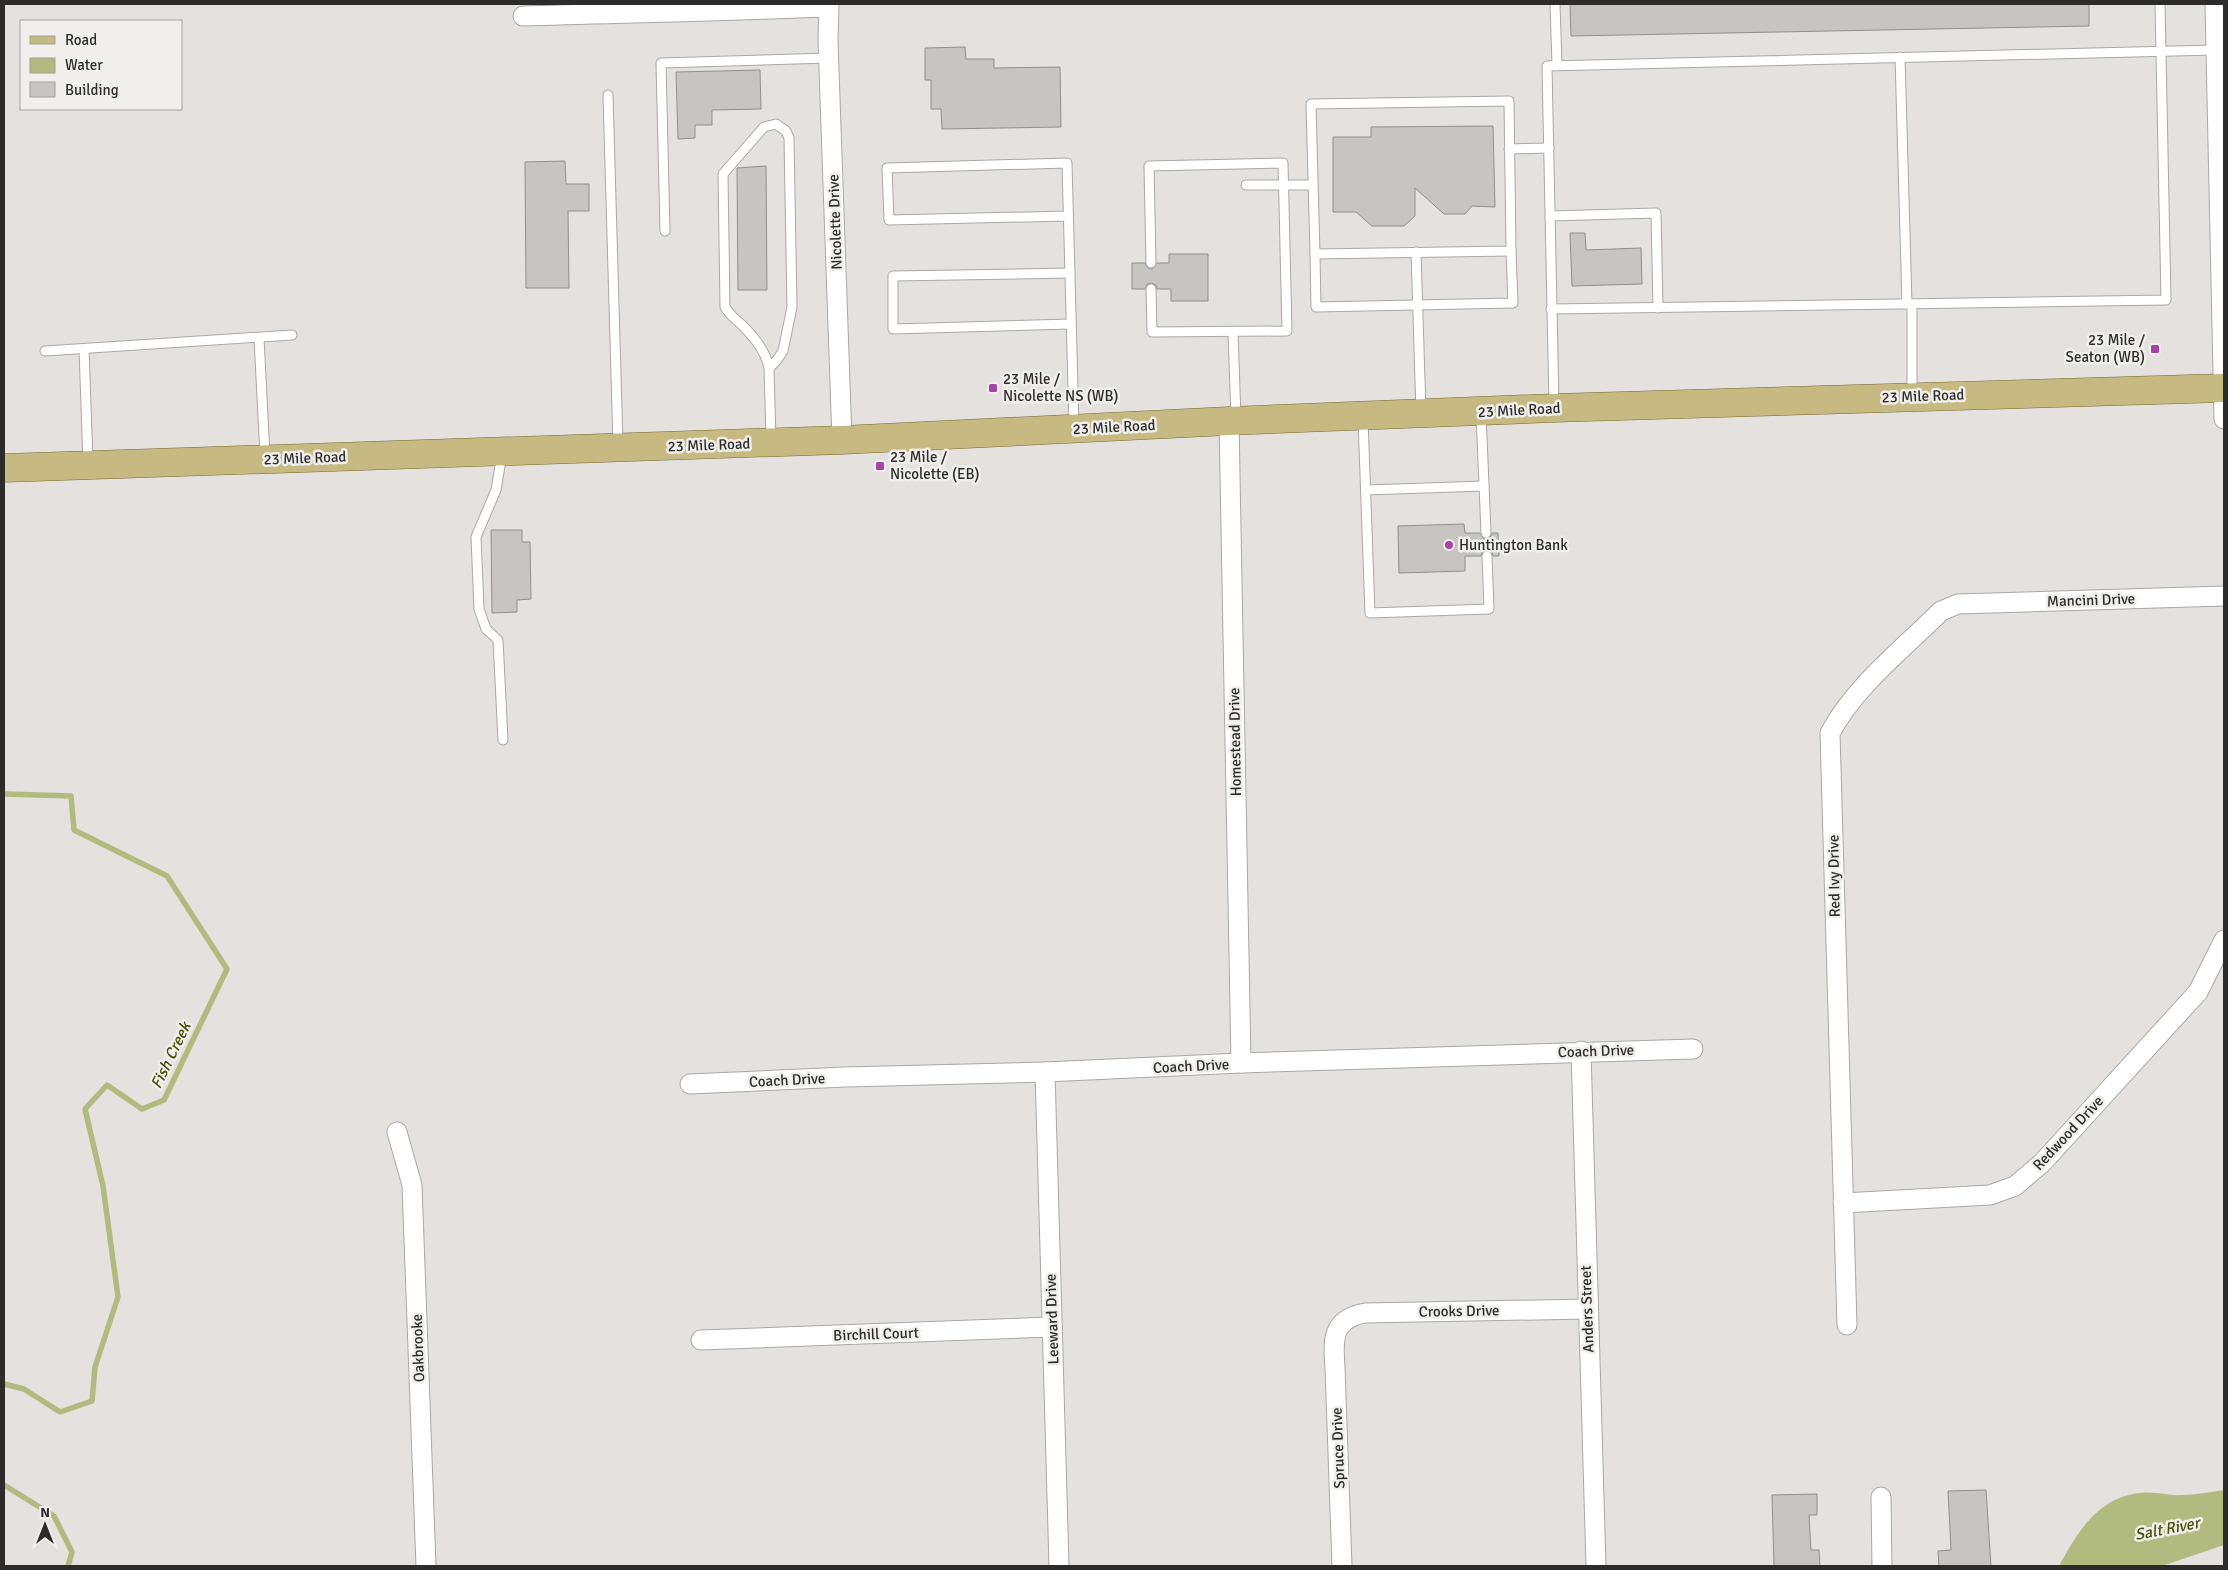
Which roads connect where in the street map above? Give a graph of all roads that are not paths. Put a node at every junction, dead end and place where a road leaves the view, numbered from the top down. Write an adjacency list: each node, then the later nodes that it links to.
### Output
1 (1555, 4): 11 (lane)
2 (2160, 4): 7 (lane)
3 (2214, 4): 10 (street)
4 (828, 5): 5 (street); 9 (street, Nicolette Drive)
5 (660, 8): 6 (street)
6 (523, 16)
7 (2160, 51): 8 (lane); 10 (lane); 28 (lane)
8 (1900, 57): 11 (lane); 28 (lane)
9 (829, 58): 20 (lane); 48 (street, Nicolette Drive)
10 (2218, 59): 21 (street)
11 (1557, 65): 13 (lane)
12 (608, 95): 50 (lane)
13 (1549, 148): 14 (lane); 19 (lane)
14 (1510, 149): 17 (lane); 22 (lane)
15 (1246, 185): 16 (lane)
16 (1284, 185): 17 (lane); 25 (lane); 33 (lane)
17 (1313, 185): 24 (lane)
18 (1068, 216): 18 (lane); 26 (lane)
19 (1550, 216): 30 (lane); 31 (lane)
20 (665, 231)
21 (2222, 246): 39 (street)
22 (1511, 251): 23 (lane); 29 (lane)
23 (1416, 252): 24 (lane); 29 (lane)
24 (1315, 254): 29 (lane)
25 (1151, 263)
26 (1070, 272): 32 (lane); 32 (lane)
27 (1151, 289): 33 (lane)
28 (1909, 304): 30 (lane); 40 (lane)
29 (1418, 305): 43 (lane)
30 (1658, 308): 31 (lane)
31 (1551, 309): 41 (lane)
32 (1071, 324): 47 (lane)
33 (1233, 332): 46 (lane)
34 (292, 335): 35 (lane)
35 (259, 338): 36 (lane); 52 (lane)
36 (84, 349): 37 (lane); 53 (lane)
37 (45, 351)
38 (769, 368): 38 (lane); 49 (lane)
39 (2223, 388): 40 (main road, 23 Mile Road); 45 (street)
40 (1912, 396): 41 (main road, 23 Mile Road)
41 (1554, 408): 42 (main road, 23 Mile Road)
42 (1481, 412): 43 (main road, 23 Mile Road); 55 (lane)
43 (1421, 414): 44 (main road, 23 Mile Road)
44 (1363, 416): 46 (main road, 23 Mile Road); 56 (lane)
45 (2224, 418)
46 (1233, 421): 47 (main road, 23 Mile Road); 65 (street, Homestead Drive)
47 (1074, 429): 48 (main road, 23 Mile Road)
48 (842, 440): 49 (main road, 23 Mile Road)
49 (771, 442): 50 (main road, 23 Mile Road)
50 (618, 448): 51 (main road, 23 Mile Road)
51 (502, 452): 52 (main road, 23 Mile Road); 61 (lane)
52 (266, 459): 53 (main road, 23 Mile Road)
53 (88, 465): 54 (main road, 23 Mile Road)
54 (4, 468)
55 (1484, 486): 56 (lane); 57 (lane)
56 (1366, 490): 58 (lane)
57 (1486, 533)
58 (1487, 556)
59 (2224, 596): 60 (street, Mancini Drive)
60 (1958, 604): 69 (street, Red Ivy Drive)
61 (503, 740)
62 (2224, 940): 69 (street, Redwood Drive)
63 (1693, 1049): 64 (street, Coach Drive)
64 (1581, 1051): 65 (street, Coach Drive); 70 (street, Anders Street)
65 (1241, 1064): 66 (street, Coach Drive)
66 (1045, 1072): 67 (street, Coach Drive); 72 (street, Leeward Drive)
67 (690, 1084)
68 (397, 1132): 76 (street, Oakbrooke)
69 (1843, 1203): 71 (street, Red Ivy Drive)
70 (1587, 1309): 73 (street, Crooks Drive); 79 (street, Anders Street)
71 (1847, 1326)
72 (1052, 1327): 74 (street, Birchill Court); 77 (street, Leeward Drive)
73 (1337, 1331): 78 (street, Spruce Drive)
74 (701, 1340)
75 (1881, 1497): 80 (street)
76 (426, 1566)
77 (1059, 1566)
78 (1342, 1566)
79 (1596, 1566)
80 (1882, 1566)

